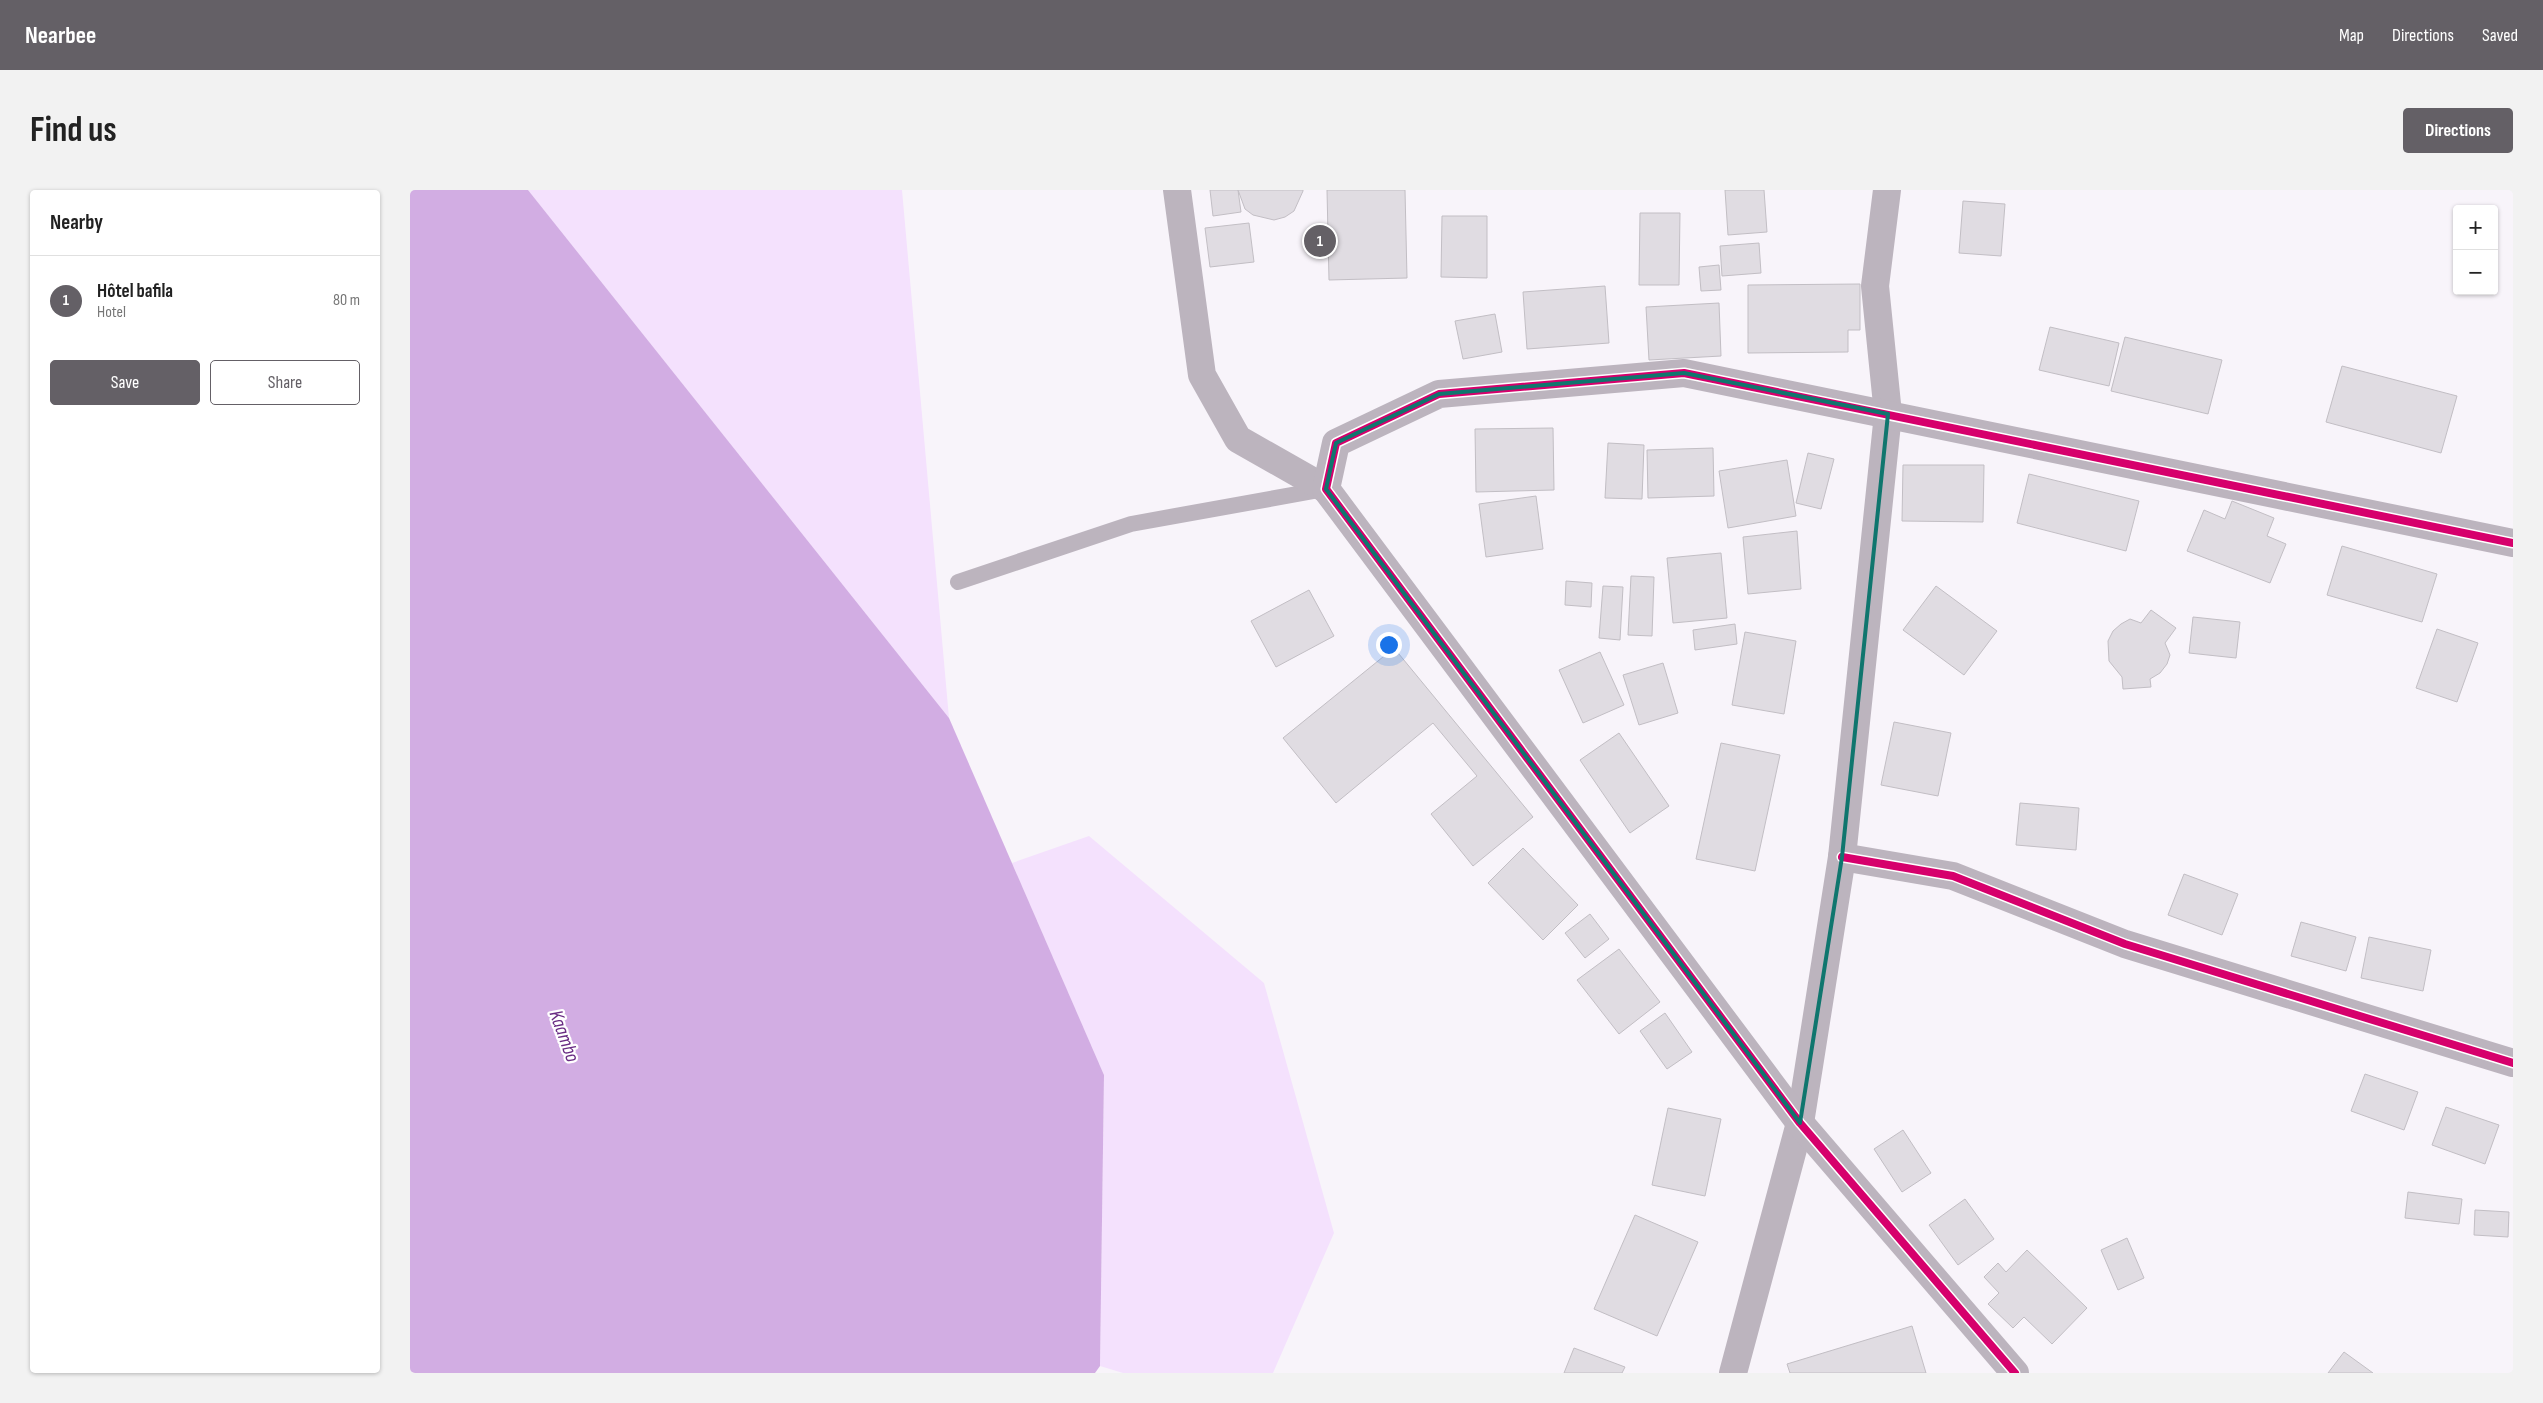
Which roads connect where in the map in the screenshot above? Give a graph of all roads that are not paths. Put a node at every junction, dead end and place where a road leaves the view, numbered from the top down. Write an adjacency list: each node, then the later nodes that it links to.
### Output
1 (1177, 190): 4 (street)
2 (1887, 190): 3 (street)
3 (1888, 414): 4 (street); 5 (street); 7 (street)
4 (1326, 489): 6 (lane); 9 (street)
5 (2513, 543)
6 (958, 582)
7 (1842, 857): 8 (street); 9 (street)
8 (2513, 1063)
9 (1800, 1124): 10 (street); 11 (street)
10 (1733, 1373)
11 (2015, 1373)

